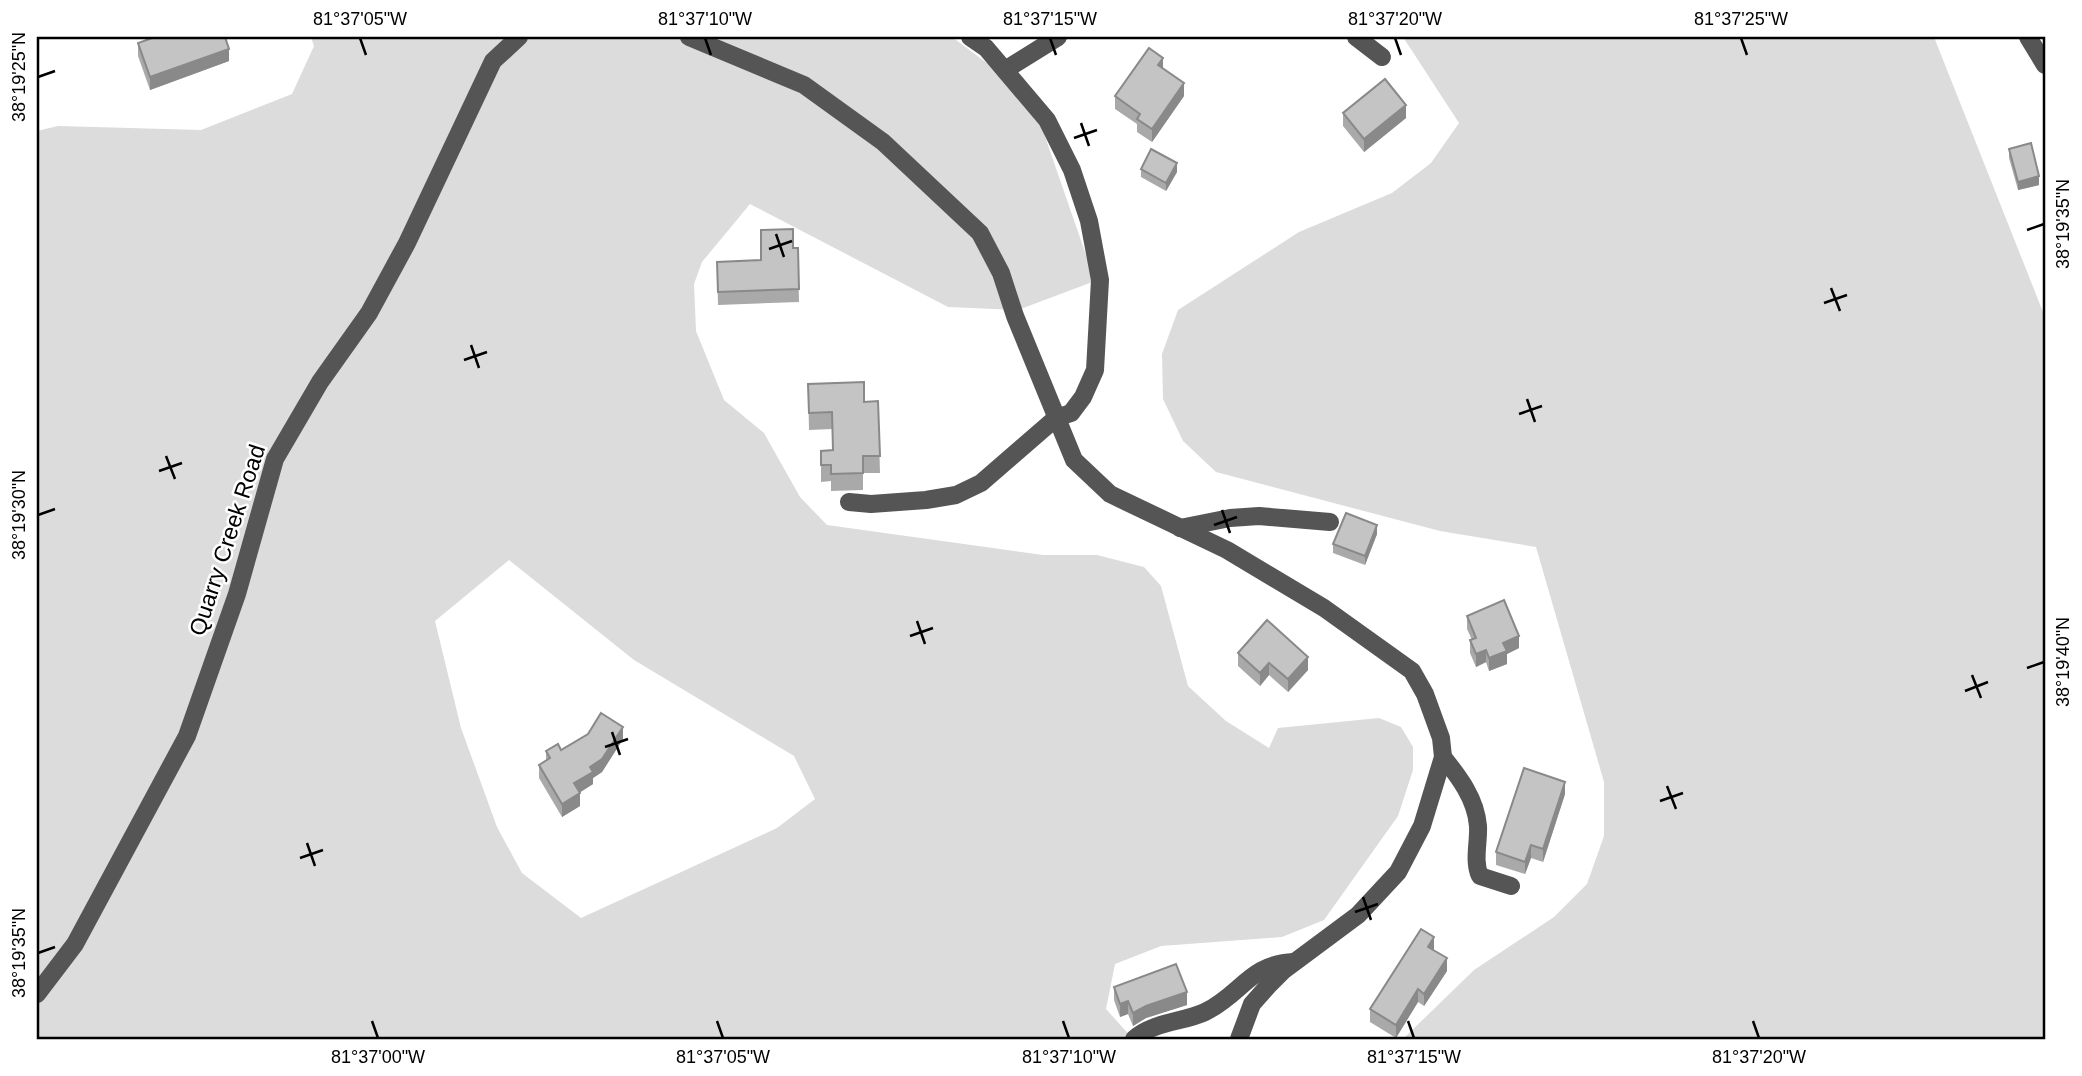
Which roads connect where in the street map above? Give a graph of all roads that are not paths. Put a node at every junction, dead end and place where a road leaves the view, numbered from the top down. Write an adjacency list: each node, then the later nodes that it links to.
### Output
1 (519, 37): 17 (street, Quarry Creek Road)
2 (689, 37): 10 (street)
3 (970, 37): 9 (street)
4 (1058, 37): 9 (street)
5 (1356, 37): 7 (street)
6 (2028, 37): 8 (street)
7 (1382, 57)
8 (2045, 65)
9 (1005, 70): 10 (street)
10 (1056, 418): 11 (street); 13 (street)
11 (849, 502)
12 (1330, 522): 13 (street)
13 (1180, 528): 14 (street)
14 (1443, 757): 15 (street); 16 (street)
15 (1511, 886)
16 (1294, 962): 18 (street); 19 (street)
17 (37, 994)
18 (1134, 1039)
19 (1239, 1039)

